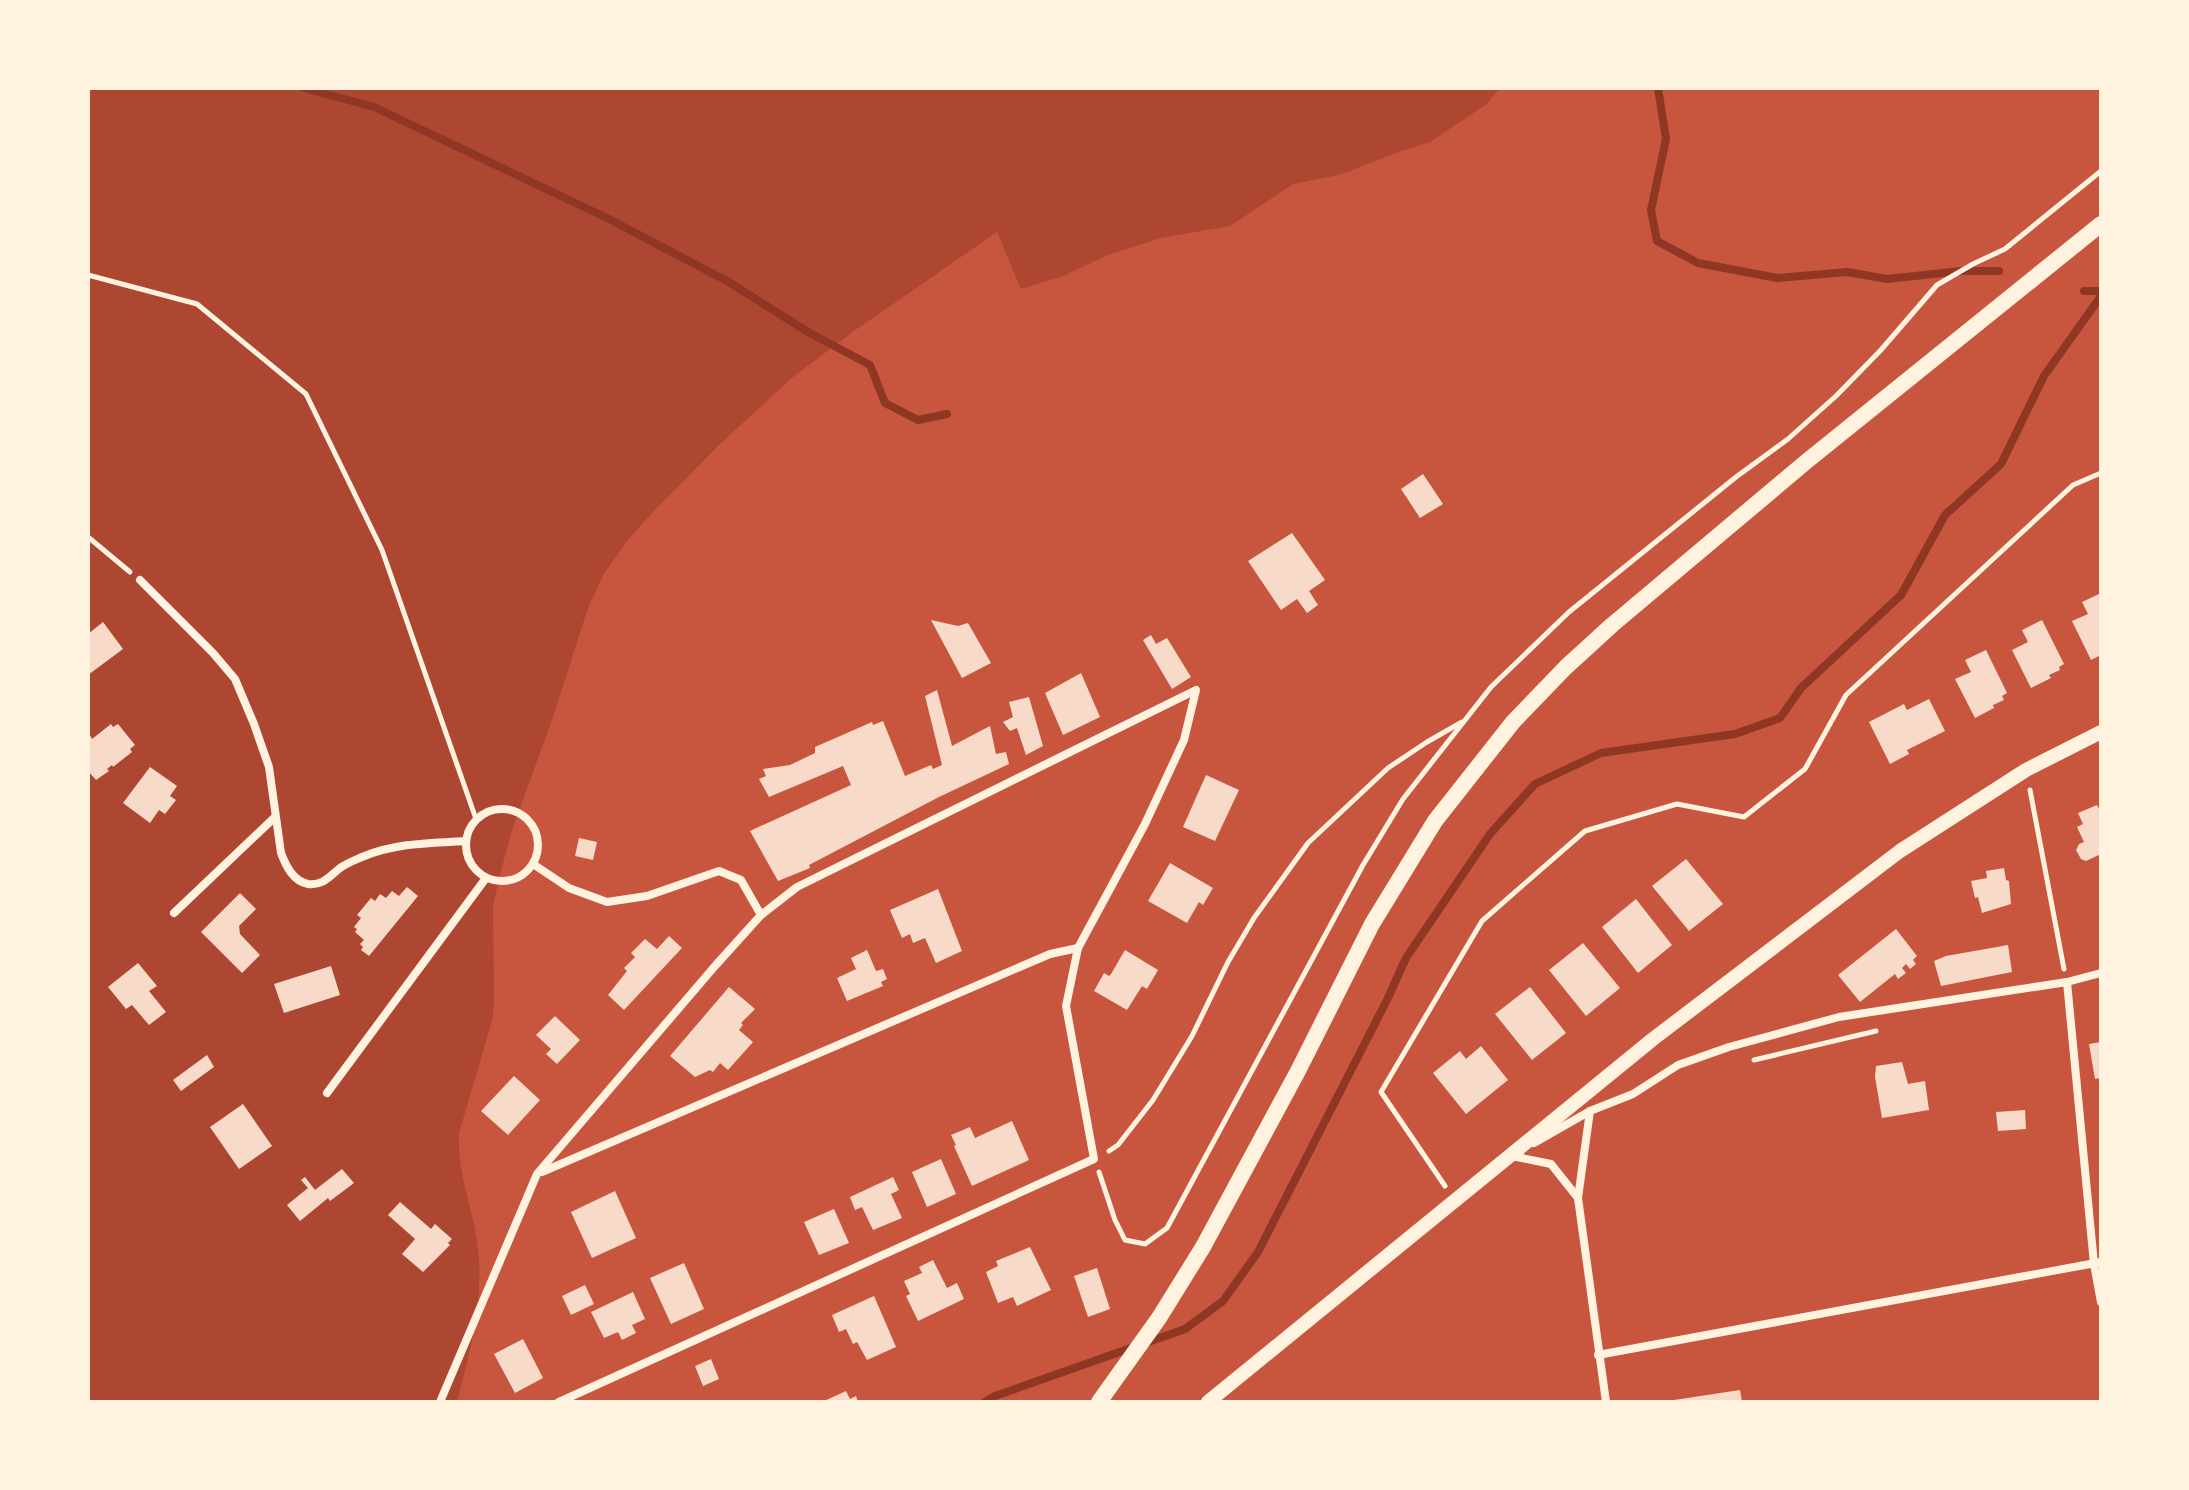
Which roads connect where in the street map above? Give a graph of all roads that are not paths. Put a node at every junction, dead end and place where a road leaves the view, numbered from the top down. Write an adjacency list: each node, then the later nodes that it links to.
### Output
1 (2101, 224): 23 (main road)
2 (140, 580): 4 (street)
3 (2101, 732): 15 (street)
4 (275, 817): 5 (street); 8 (street)
5 (466, 841): 6 (street); 7 (street)
6 (533, 864): 7 (street); 9 (street)
7 (486, 878): 13 (street)
8 (174, 913)
9 (761, 915): 10 (street); 16 (street)
10 (1078, 948): 16 (street); 22 (street)
11 (2101, 973): 12 (street)
12 (2067, 982): 14 (street); 18 (street)
13 (327, 1093)
14 (1590, 1111): 15 (street); 17 (street)
15 (1512, 1156): 17 (street); 24 (street)
16 (537, 1174): 21 (street)
17 (1578, 1198): 20 (street)
18 (2098, 1263): 19 (street); 20 (street)
19 (2101, 1302)
20 (1598, 1355): 25 (street)
21 (440, 1402)
22 (559, 1402)
23 (1099, 1402)
24 (1208, 1402)
25 (1606, 1402)

